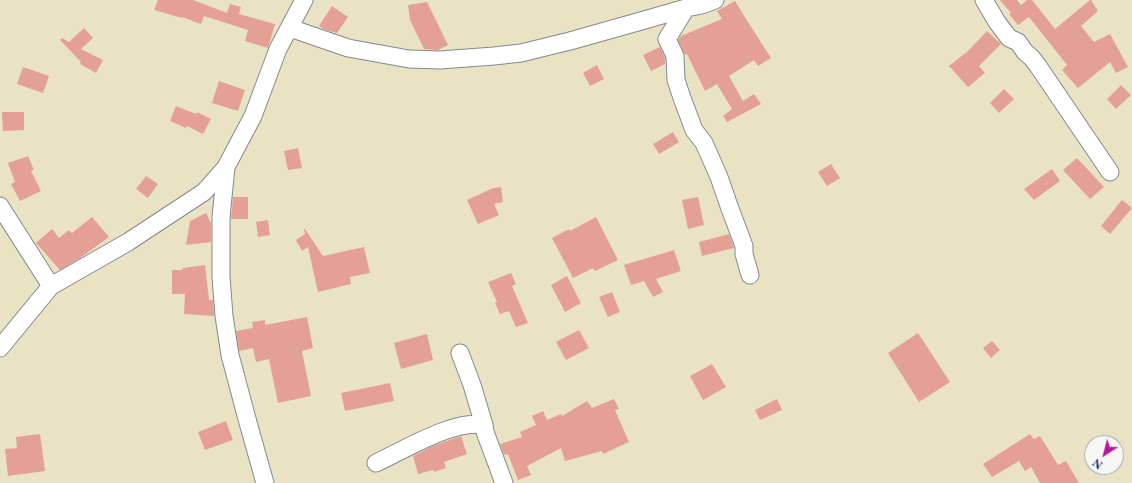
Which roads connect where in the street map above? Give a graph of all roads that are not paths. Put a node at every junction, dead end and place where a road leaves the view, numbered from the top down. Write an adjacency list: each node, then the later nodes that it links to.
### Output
1 (304, 0): 5 (street)
2 (715, 0): 4 (street)
3 (984, 0): 7 (street)
4 (686, 8): 5 (street); 9 (street)
5 (290, 28): 6 (street)
6 (226, 167): 10 (street); 15 (street)
7 (1110, 172)
8 (0, 206): 10 (street)
9 (750, 275)
10 (51, 286): 11 (street)
11 (0, 348)
12 (460, 353): 13 (street)
13 (484, 425): 14 (street); 16 (street)
14 (376, 463)
15 (265, 483)
16 (504, 483)

